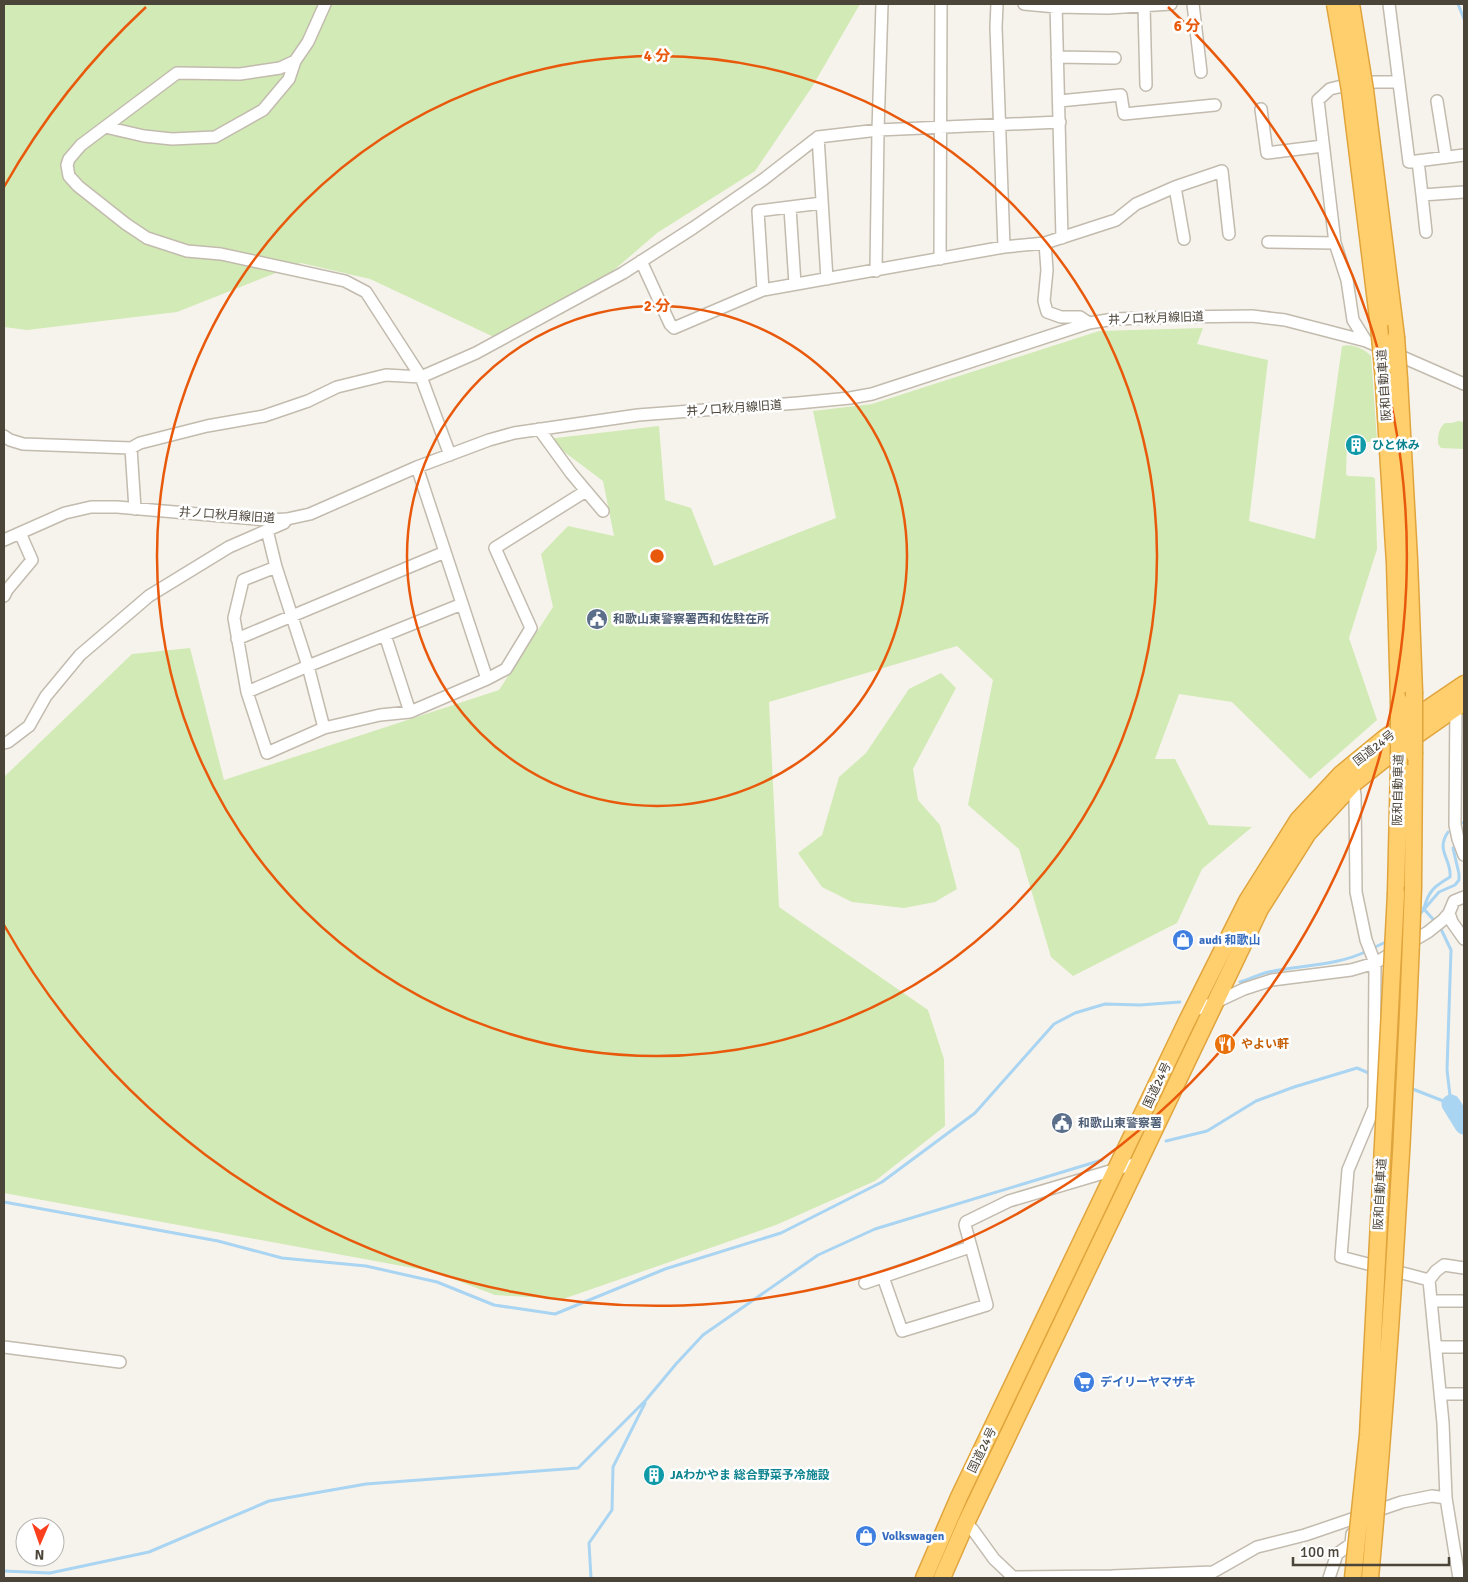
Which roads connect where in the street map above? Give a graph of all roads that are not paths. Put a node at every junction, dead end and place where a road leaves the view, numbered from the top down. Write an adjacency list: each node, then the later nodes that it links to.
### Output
1 (325, 4): 15 (street)
2 (882, 4): 28 (street)
3 (941, 4): 27 (street)
4 (997, 4): 25 (street)
5 (1024, 4): 11 (street)
6 (1172, 4): 12 (street)
7 (1193, 4): 16 (street)
8 (1335, 4): 19 (highway, 阪和自動車道, bridge)
9 (1351, 4): 19 (highway, 阪和自動車道, bridge)
10 (1389, 4): 17 (street)
11 (1056, 5): 12 (street); 13 (street)
12 (1144, 6): 18 (street)
13 (1058, 57): 14 (street); 20 (street)
14 (1115, 58)
15 (295, 61): 26 (street); 26 (street)
16 (1201, 72)
17 (1399, 82): 30 (street); 33 (street)
18 (1146, 85)
19 (1358, 90): 113 (highway, 阪和自動車道, bridge); 114 (highway, 阪和自動車道, bridge)
20 (1059, 101): 22 (street); 24 (street)
21 (1437, 101): 32 (street)
22 (1214, 104)
23 (1261, 109): 30 (street)
24 (1060, 122): 25 (street); 41 (street)
25 (1000, 125): 27 (street); 46 (street)
26 (105, 127): 55 (street)
27 (940, 128): 28 (street); 47 (street)
28 (878, 130): 29 (street); 49 (street)
29 (818, 137): 37 (street); 48 (street)
30 (1324, 146): 45 (street)
31 (1464, 155): 32 (street)
32 (1446, 157): 33 (street)
33 (1418, 161): 36 (street)
34 (1175, 187): 40 (street); 41 (street); 42 (street)
35 (1464, 192): 36 (street)
36 (1422, 195): 39 (street)
37 (822, 203): 38 (street); 50 (street)
38 (790, 208): 51 (street); 52 (street)
39 (1426, 232)
40 (1229, 234)
41 (1062, 238): 44 (street)
42 (1184, 240)
43 (1268, 242): 45 (street)
44 (1045, 243): 46 (street); 53 (street)
45 (1335, 243): 54 (street)
46 (1004, 246): 47 (street)
47 (940, 259): 49 (street)
48 (641, 261): 52 (street); 55 (street)
49 (876, 271): 50 (street)
50 (827, 279): 51 (street)
51 (795, 284): 52 (street)
52 (762, 290)
53 (1089, 323): 54 (street, 井ノ口秋月線旧道); 57 (street, 井ノ口秋月線旧道)
54 (1366, 341): 56 (street, 井ノ口秋月線旧道)
55 (421, 377): 59 (street); 60 (street)
56 (1464, 384)
57 (539, 429): 60 (street, 井ノ口秋月線旧道); 62 (street)
58 (4, 436): 59 (street)
59 (131, 448): 63 (street)
60 (450, 455): 61 (street, 井ノ口秋月線旧道)
61 (417, 467): 65 (street, 井ノ口秋月線旧道); 69 (street)
62 (586, 491): 64 (street); 77 (street)
63 (135, 509): 65 (street, 井ノ口秋月線旧道); 67 (street, 井ノ口秋月線旧道)
64 (603, 511)
65 (286, 519): 66 (street)
66 (267, 530): 70 (street); 82 (street)
67 (20, 532): 68 (street, 井ノ口秋月線旧道); 71 (street)
68 (4, 540)
69 (445, 552): 72 (street); 73 (street)
70 (276, 567): 73 (street); 75 (street)
71 (4, 596)
72 (462, 604): 74 (street); 77 (street)
73 (292, 616): 75 (street); 76 (street)
74 (385, 635): 76 (street); 80 (street)
75 (237, 639): 78 (street)
76 (308, 666): 78 (street); 81 (street)
77 (487, 679): 80 (street)
78 (247, 692): 81 (street)
79 (1460, 696): 83 (highway, 国道24号); 84 (street)
80 (410, 712): 81 (street)
81 (324, 728)
82 (4, 743)
83 (1347, 779): 88 (street); 89 (highway, 国道24号); 90 (highway, 国道24号)
84 (1464, 855)
85 (1464, 897): 86 (street)
86 (1446, 916): 87 (street); 88 (street)
87 (1464, 939)
88 (1374, 960): 89 (street); 96 (street)
89 (1214, 1003): 90 (street); 91 (highway, 国道24号)
90 (1192, 1011): 92 (highway, 国道24号)
91 (1138, 1163): 92 (street); 108 (highway, 国道24号)
92 (1118, 1168): 93 (street); 110 (highway, 国道24号)
93 (970, 1247): 95 (street); 95 (street)
94 (1464, 1268): 96 (street)
95 (883, 1277): 97 (street)
96 (1429, 1280): 98 (street)
97 (865, 1282)
98 (1431, 1301): 99 (street); 101 (street)
99 (1464, 1302)
100 (4, 1347): 103 (street)
101 (1437, 1347): 102 (street); 104 (street)
102 (1464, 1348)
103 (120, 1362)
104 (1441, 1394): 105 (street); 106 (street)
105 (1464, 1394)
106 (1446, 1498): 107 (street); 115 (street)
107 (1354, 1520): 109 (street); 112 (street)
108 (966, 1524): 109 (street); 111 (highway, 国道24号)
109 (1112, 1577)
110 (924, 1578)
111 (942, 1578)
112 (1329, 1578)
113 (1353, 1578)
114 (1370, 1578)
115 (1459, 1578)

